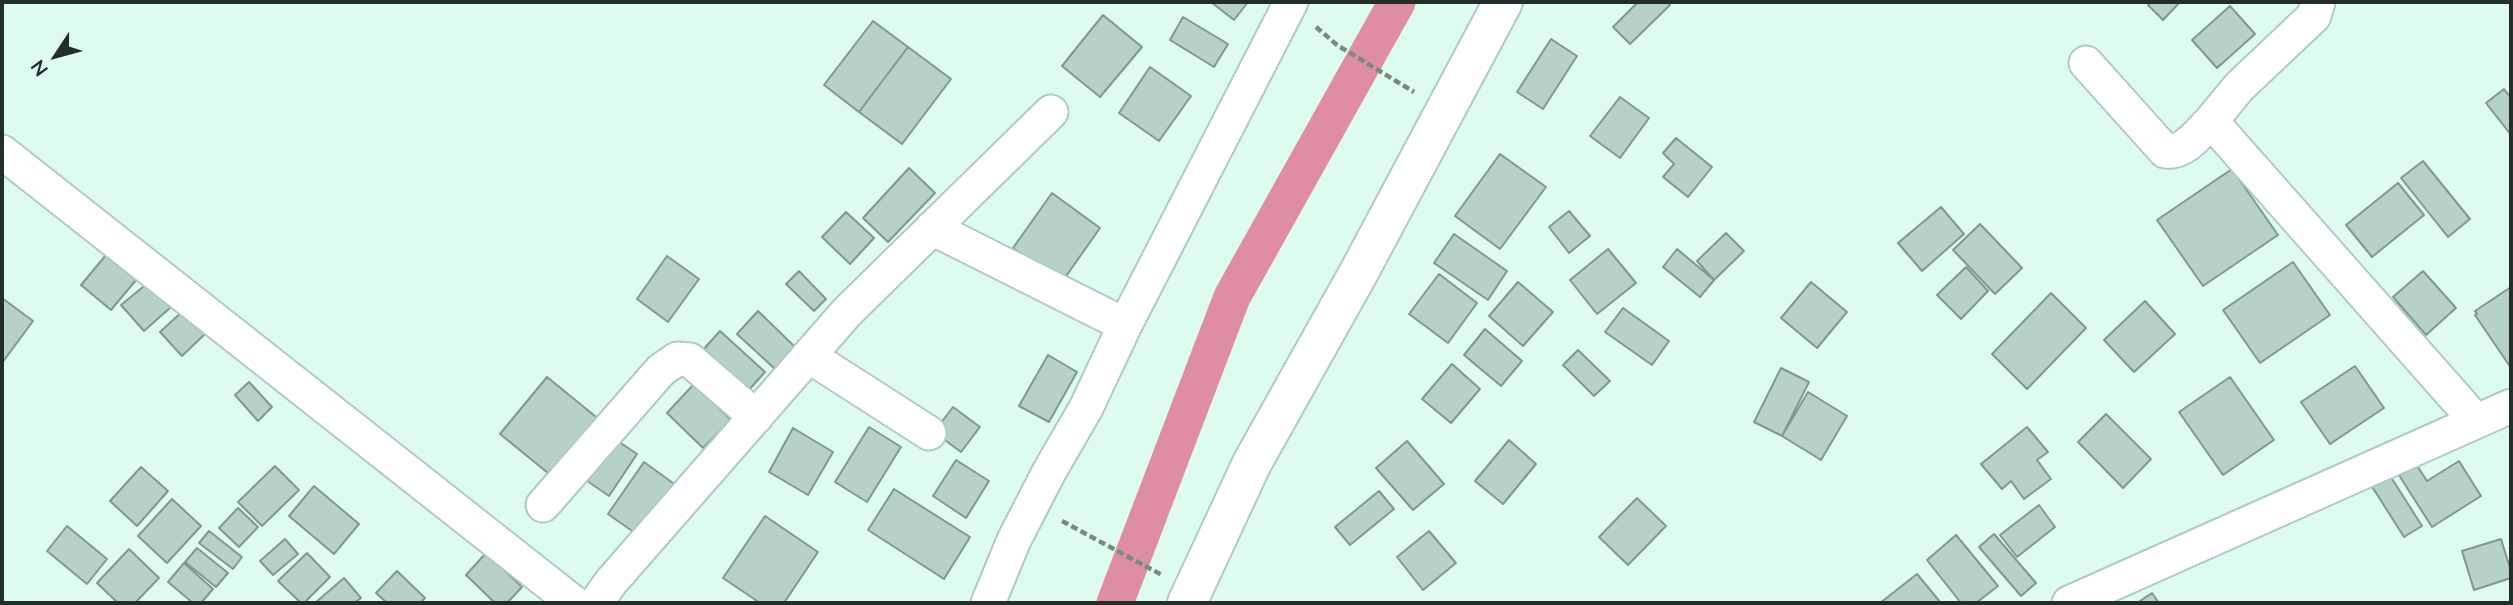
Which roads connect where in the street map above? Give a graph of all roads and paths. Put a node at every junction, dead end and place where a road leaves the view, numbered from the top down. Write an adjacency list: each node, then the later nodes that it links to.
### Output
1 (1292, 2): 11 (street)
2 (1503, 2): 23 (main road)
3 (2318, 2): 8 (street)
4 (1337, 44): 6 (path)
5 (2086, 63): 8 (street)
6 (1416, 93)
7 (1051, 112): 10 (street)
8 (2211, 121): 15 (street)
9 (2, 152): 21 (street)
10 (932, 228): 11 (street); 12 (street)
11 (1125, 326): 22 (street)
12 (809, 356): 14 (street); 16 (street)
13 (2511, 406): 15 (street)
14 (755, 417): 17 (street); 20 (street)
15 (2476, 421): 24 (street)
16 (929, 433)
17 (543, 505)
18 (1076, 529): 19 (path)
19 (1153, 571)
20 (601, 596)
21 (573, 603)
22 (988, 603)
23 (1186, 603)
24 (2069, 603)

